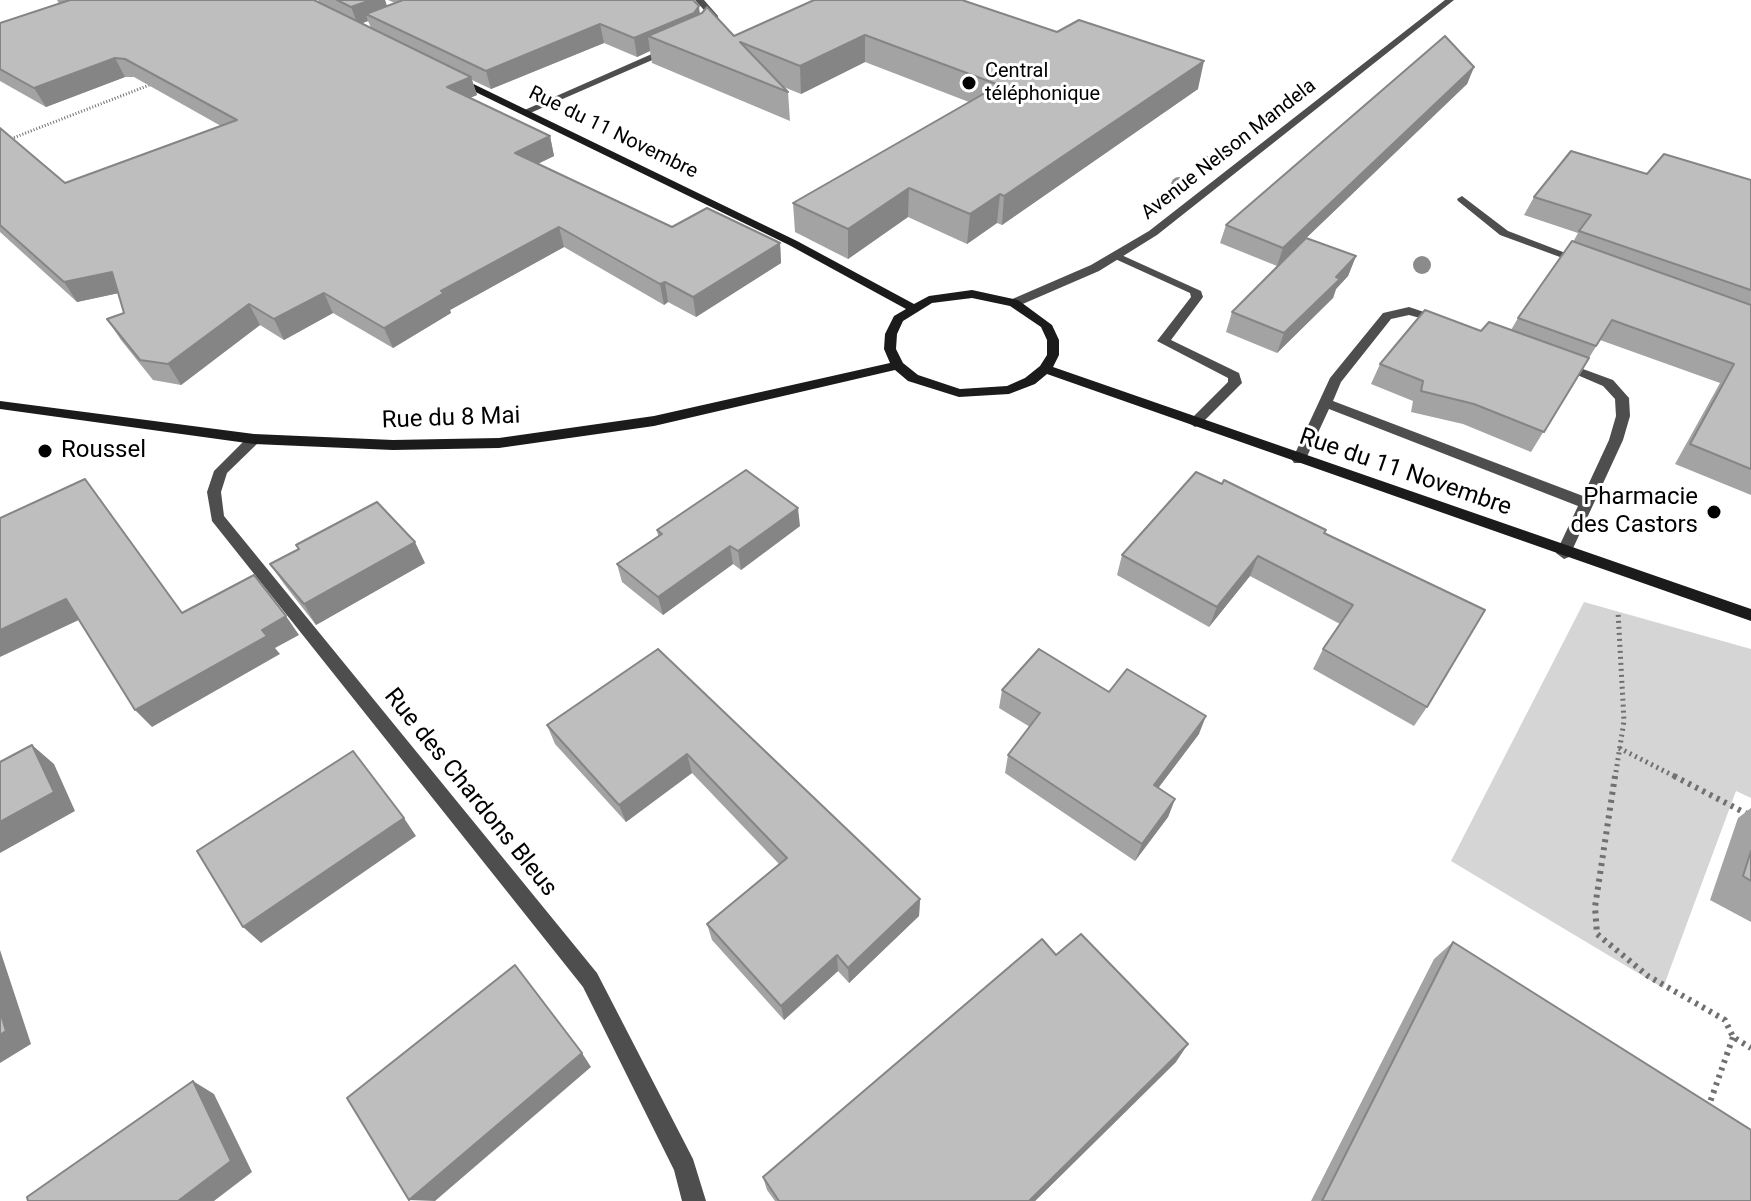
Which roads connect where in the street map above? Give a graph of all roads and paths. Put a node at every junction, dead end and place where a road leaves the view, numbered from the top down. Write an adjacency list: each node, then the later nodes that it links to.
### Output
1 (699, 0): 3 (street)
2 (1450, 0): 10 (street, Avenue Nelson Mandela)
3 (701, 35)
4 (686, 42): 7 (street)
5 (441, 72): 7 (street, Rue du 11 Novembre)
6 (157, 82): 8 (path)
7 (525, 112): 13 (street, Rue du 11 Novembre)
8 (0, 143)
9 (1462, 199): 11 (street)
10 (1117, 256): 12 (street, Avenue Nelson Mandela); 20 (street)
11 (1591, 265)
12 (1014, 303): 13 (street); 17 (street)
13 (913, 308): 16 (street)
14 (1461, 327): 18 (street)
15 (1549, 361): 23 (street)
16 (898, 365): 17 (street); 21 (street, Rue du 8 Mai)
17 (1045, 369): 20 (street, Rue du 11 Novembre)
18 (1325, 403): 22 (street); 23 (street)
19 (0, 405): 21 (street, Rue du 8 Mai)
20 (1195, 422): 22 (street, Rue du 11 Novembre)
21 (254, 439): 32 (street, Rue des Chardons Bleus)
22 (1299, 460): 24 (street, Rue du 11 Novembre)
23 (1586, 503): 24 (street)
24 (1564, 553): 25 (street, Rue du 11 Novembre)
25 (1616, 570): 26 (street, Rue du 11 Novembre); 27 (path)
26 (1751, 615)
27 (1619, 748): 28 (path); 29 (path)
28 (1751, 816)
29 (1733, 1037): 30 (path); 31 (path)
30 (1751, 1048)
31 (1706, 1112)
32 (694, 1201)

